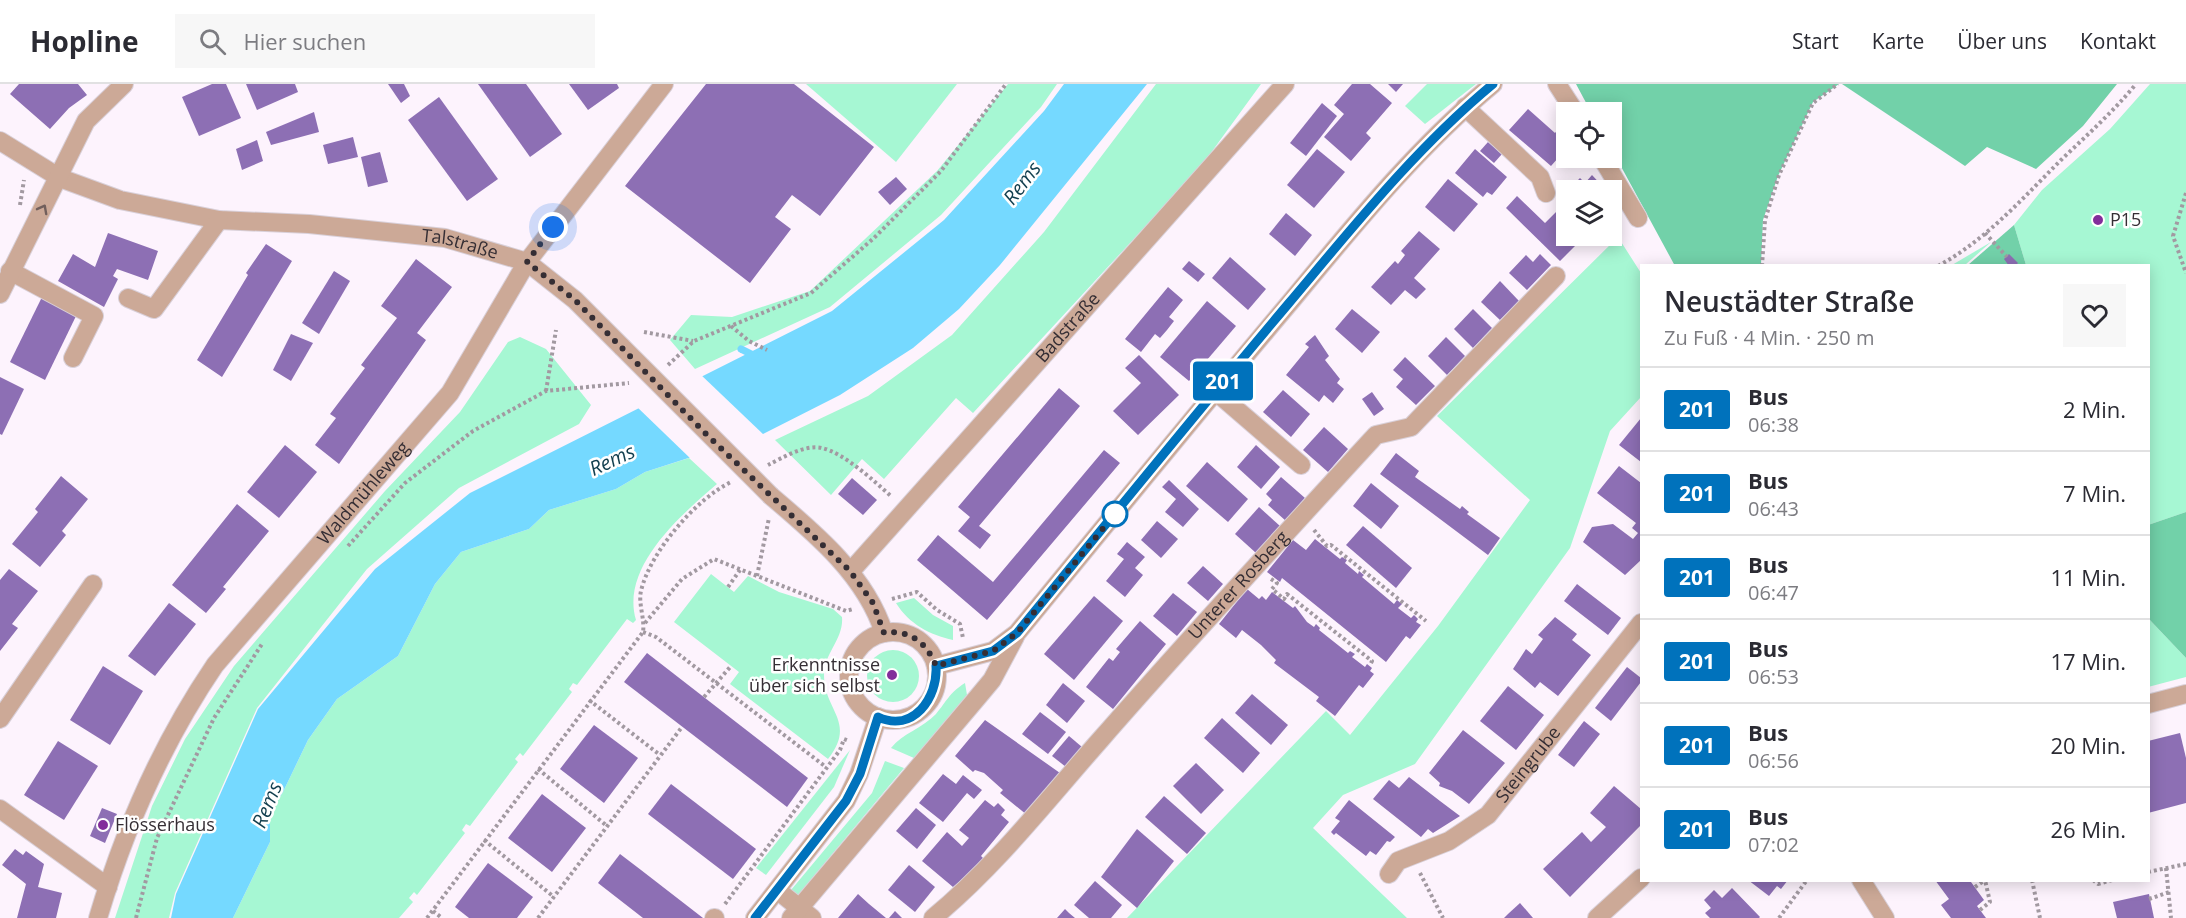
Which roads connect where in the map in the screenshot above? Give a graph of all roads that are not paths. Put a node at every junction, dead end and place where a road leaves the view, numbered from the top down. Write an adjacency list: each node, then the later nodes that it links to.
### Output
1 (124, 84): 10 (street)
2 (664, 84): 14 (street, Waldmühleweg)
3 (1285, 84): 22 (street, Badstraße)
4 (1493, 84): 7 (street)
5 (1557, 84): 6 (street)
6 (1569, 102)
7 (1465, 107): 11 (street); 20 (street)
8 (0, 141): 10 (street, Talstraße)
9 (1608, 168): 12 (street)
10 (60, 178): 13 (street, Talstraße); 15 (street, one-way to 10)
11 (1546, 193)
12 (1638, 218)
13 (219, 220): 14 (street, Talstraße); 18 (street)
14 (527, 262): 22 (street, Talstraße, bridge); 36 (street, Waldmühleweg)
15 (10, 271): 17 (street); 19 (street)
16 (1556, 276): 41 (street, Unterer Rosberg)
17 (0, 294)
18 (128, 298)
19 (73, 358)
20 (1215, 391): 21 (street); 26 (street)
21 (1301, 465)
22 (850, 571): 25 (street, Talstraße)
23 (93, 584): 31 (street)
24 (1640, 624): 33 (street, Steingrube)
25 (884, 633): 27 (street); 30 (street)
26 (1017, 633): 27 (street); 38 (street)
27 (936, 666): 30 (street)
28 (2186, 694): 29 (street)
29 (2150, 703)
30 (878, 717): 37 (street)
31 (0, 718)
32 (0, 809): 36 (street)
33 (1389, 874)
34 (1640, 879): 42 (street)
35 (1862, 882): 43 (street)
36 (108, 887): 39 (street, Waldmühleweg)
37 (777, 890): 38 (street); 40 (street)
38 (801, 915)
39 (98, 918)
40 (755, 918)
41 (933, 918)
42 (1597, 918)
43 (1885, 918)

